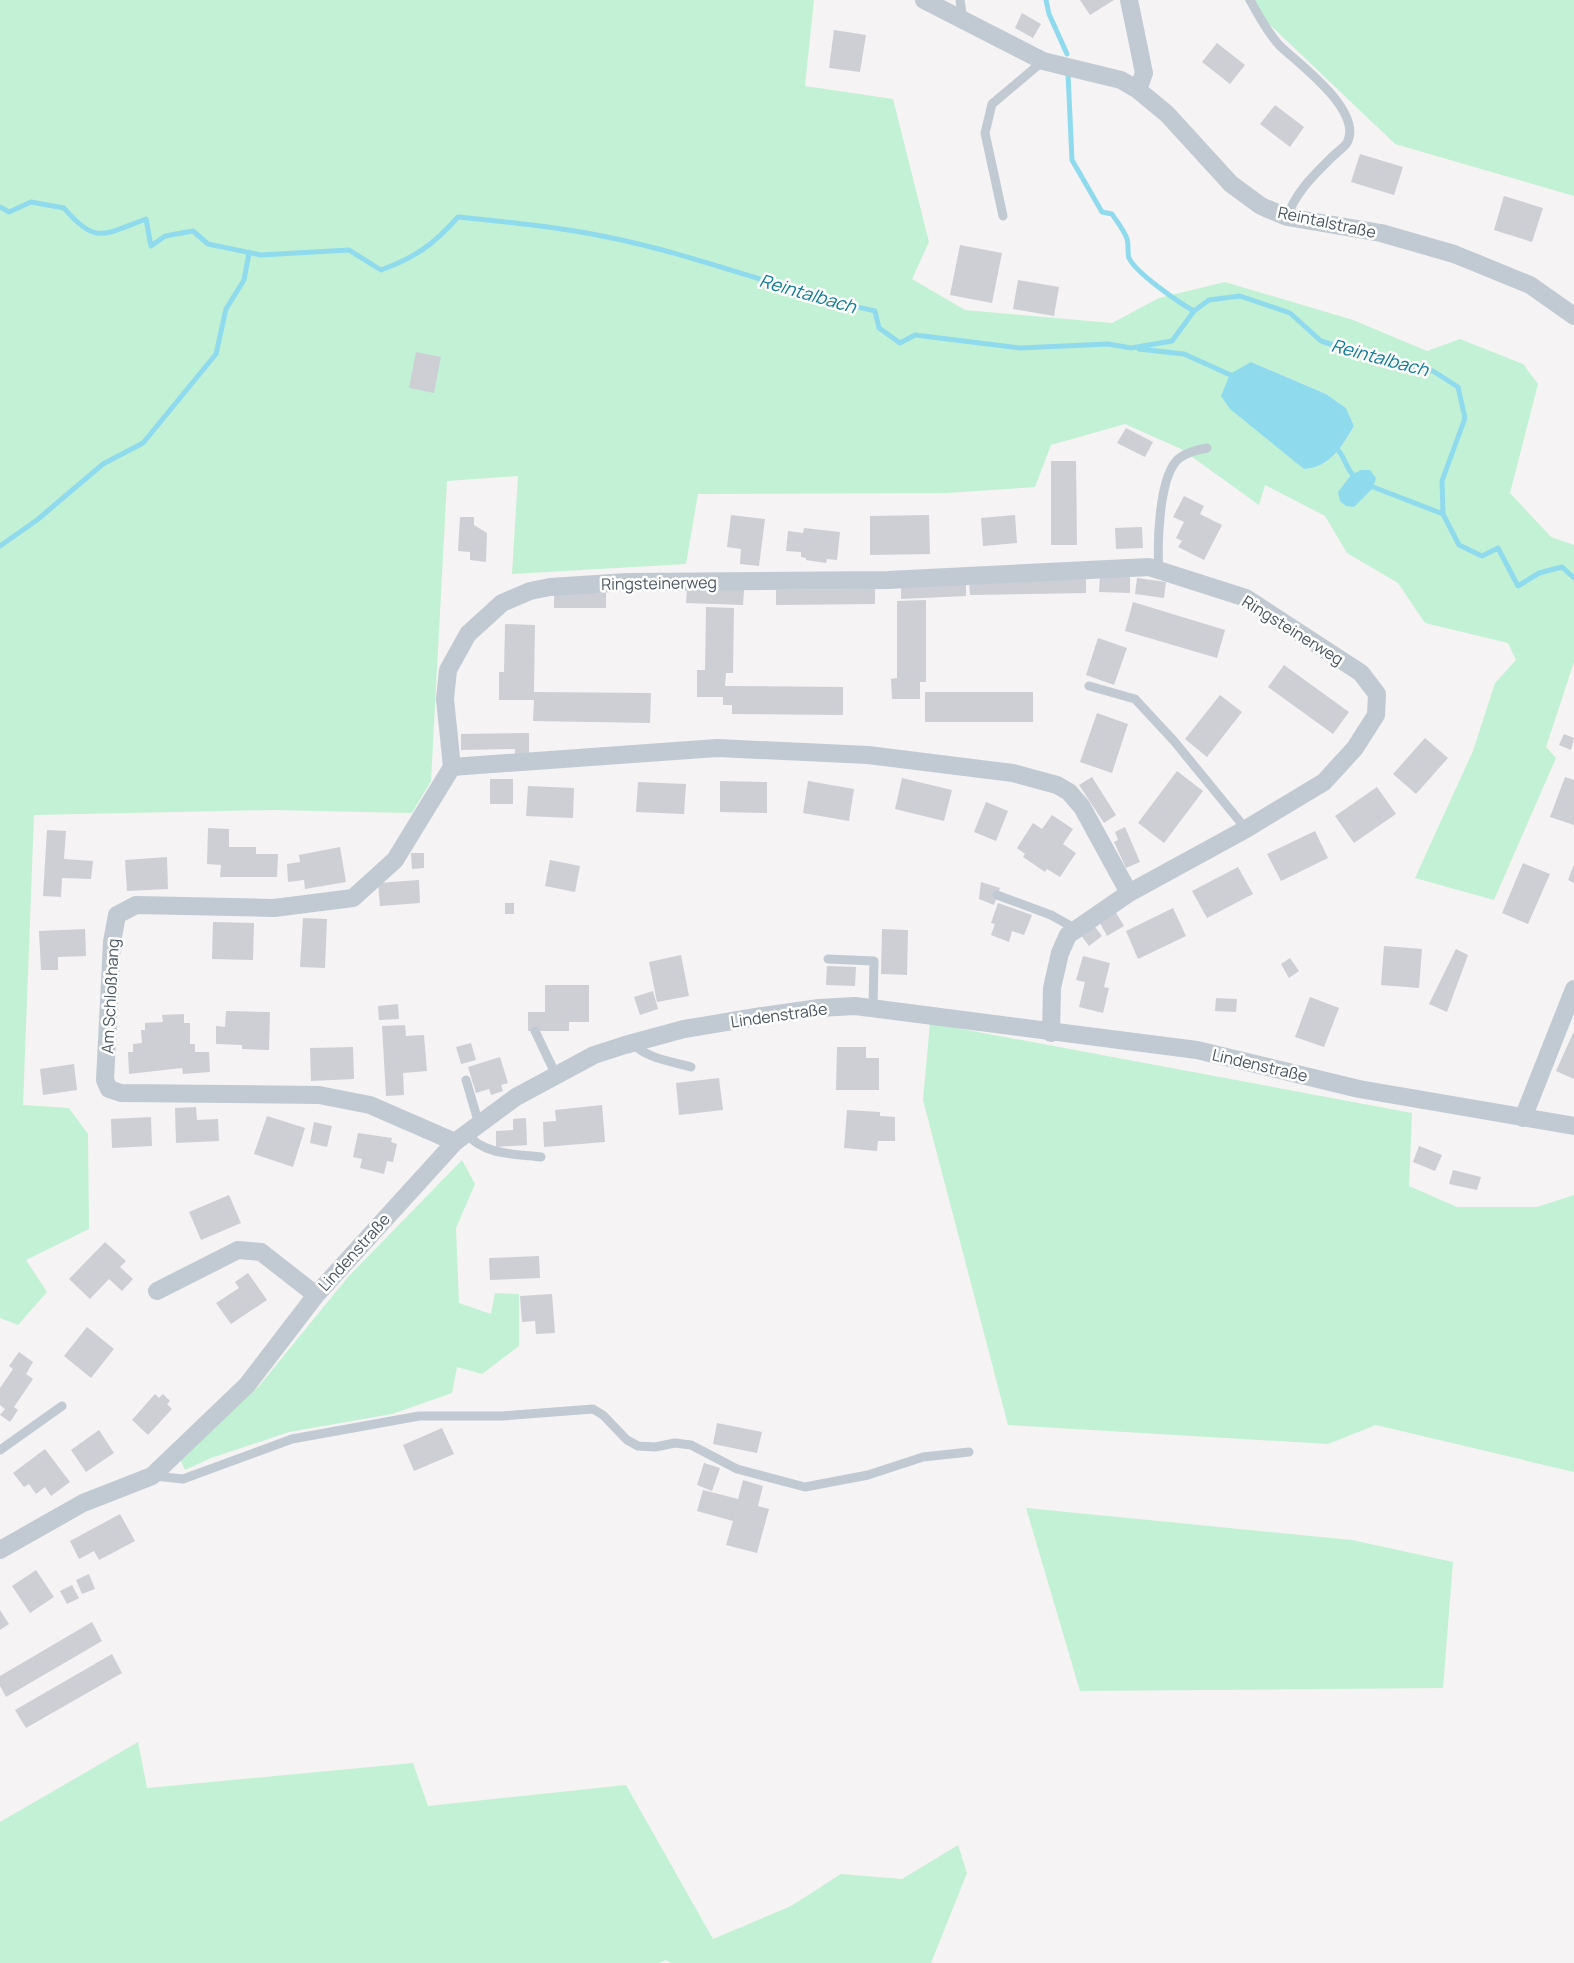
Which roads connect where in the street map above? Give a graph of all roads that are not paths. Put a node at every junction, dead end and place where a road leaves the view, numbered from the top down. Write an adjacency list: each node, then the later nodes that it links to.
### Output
1 (924, 0): 5 (street, Reintalstraße)
2 (960, 0): 5 (lane)
3 (1129, 0): 7 (street)
4 (1250, 0): 9 (lane)
5 (963, 20): 6 (street, Reintalstraße)
6 (1042, 61): 7 (street, Reintalstraße); 8 (lane)
7 (1138, 90): 9 (street, Reintalstraße)
8 (1003, 216)
9 (1287, 216): 10 (street, Reintalstraße)
10 (1574, 316)
11 (1207, 448): 12 (lane)
12 (1159, 570): 14 (street, Ringsteinerweg); 15 (street, Ringsteinerweg)
13 (1089, 686): 15 (lane)
14 (452, 767): 16 (street); 31 (street, Am Schloßhang)
15 (1246, 829): 16 (street, Ringsteinerweg)
16 (1129, 893): 18 (street, Ringsteinerweg)
17 (998, 896): 18 (lane)
18 (1076, 930): 24 (street, Ringsteinerweg)
19 (828, 959): 21 (lane)
20 (1574, 989): 22 (street)
21 (873, 1008): 24 (street, Lindenstraße); 25 (street, Lindenstraße)
22 (1569, 1014): 29 (street)
23 (535, 1030): 27 (lane)
24 (1050, 1033): 29 (street, Lindenstraße)
25 (633, 1043): 26 (lane); 27 (street, Lindenstraße)
26 (691, 1067)
27 (556, 1075): 31 (street, Lindenstraße)
28 (466, 1080): 31 (lane)
29 (1523, 1118): 30 (street, Lindenstraße)
30 (1574, 1126)
31 (467, 1133): 32 (lane); 34 (street, Lindenstraße)
32 (541, 1157)
33 (157, 1291): 34 (street)
34 (316, 1295): 38 (street, Lindenstraße)
35 (62, 1406): 36 (lane)
36 (0, 1450)
37 (969, 1452): 38 (lane, Lindenstraße)
38 (152, 1476): 39 (street, Lindenstraße)
39 (0, 1550)

